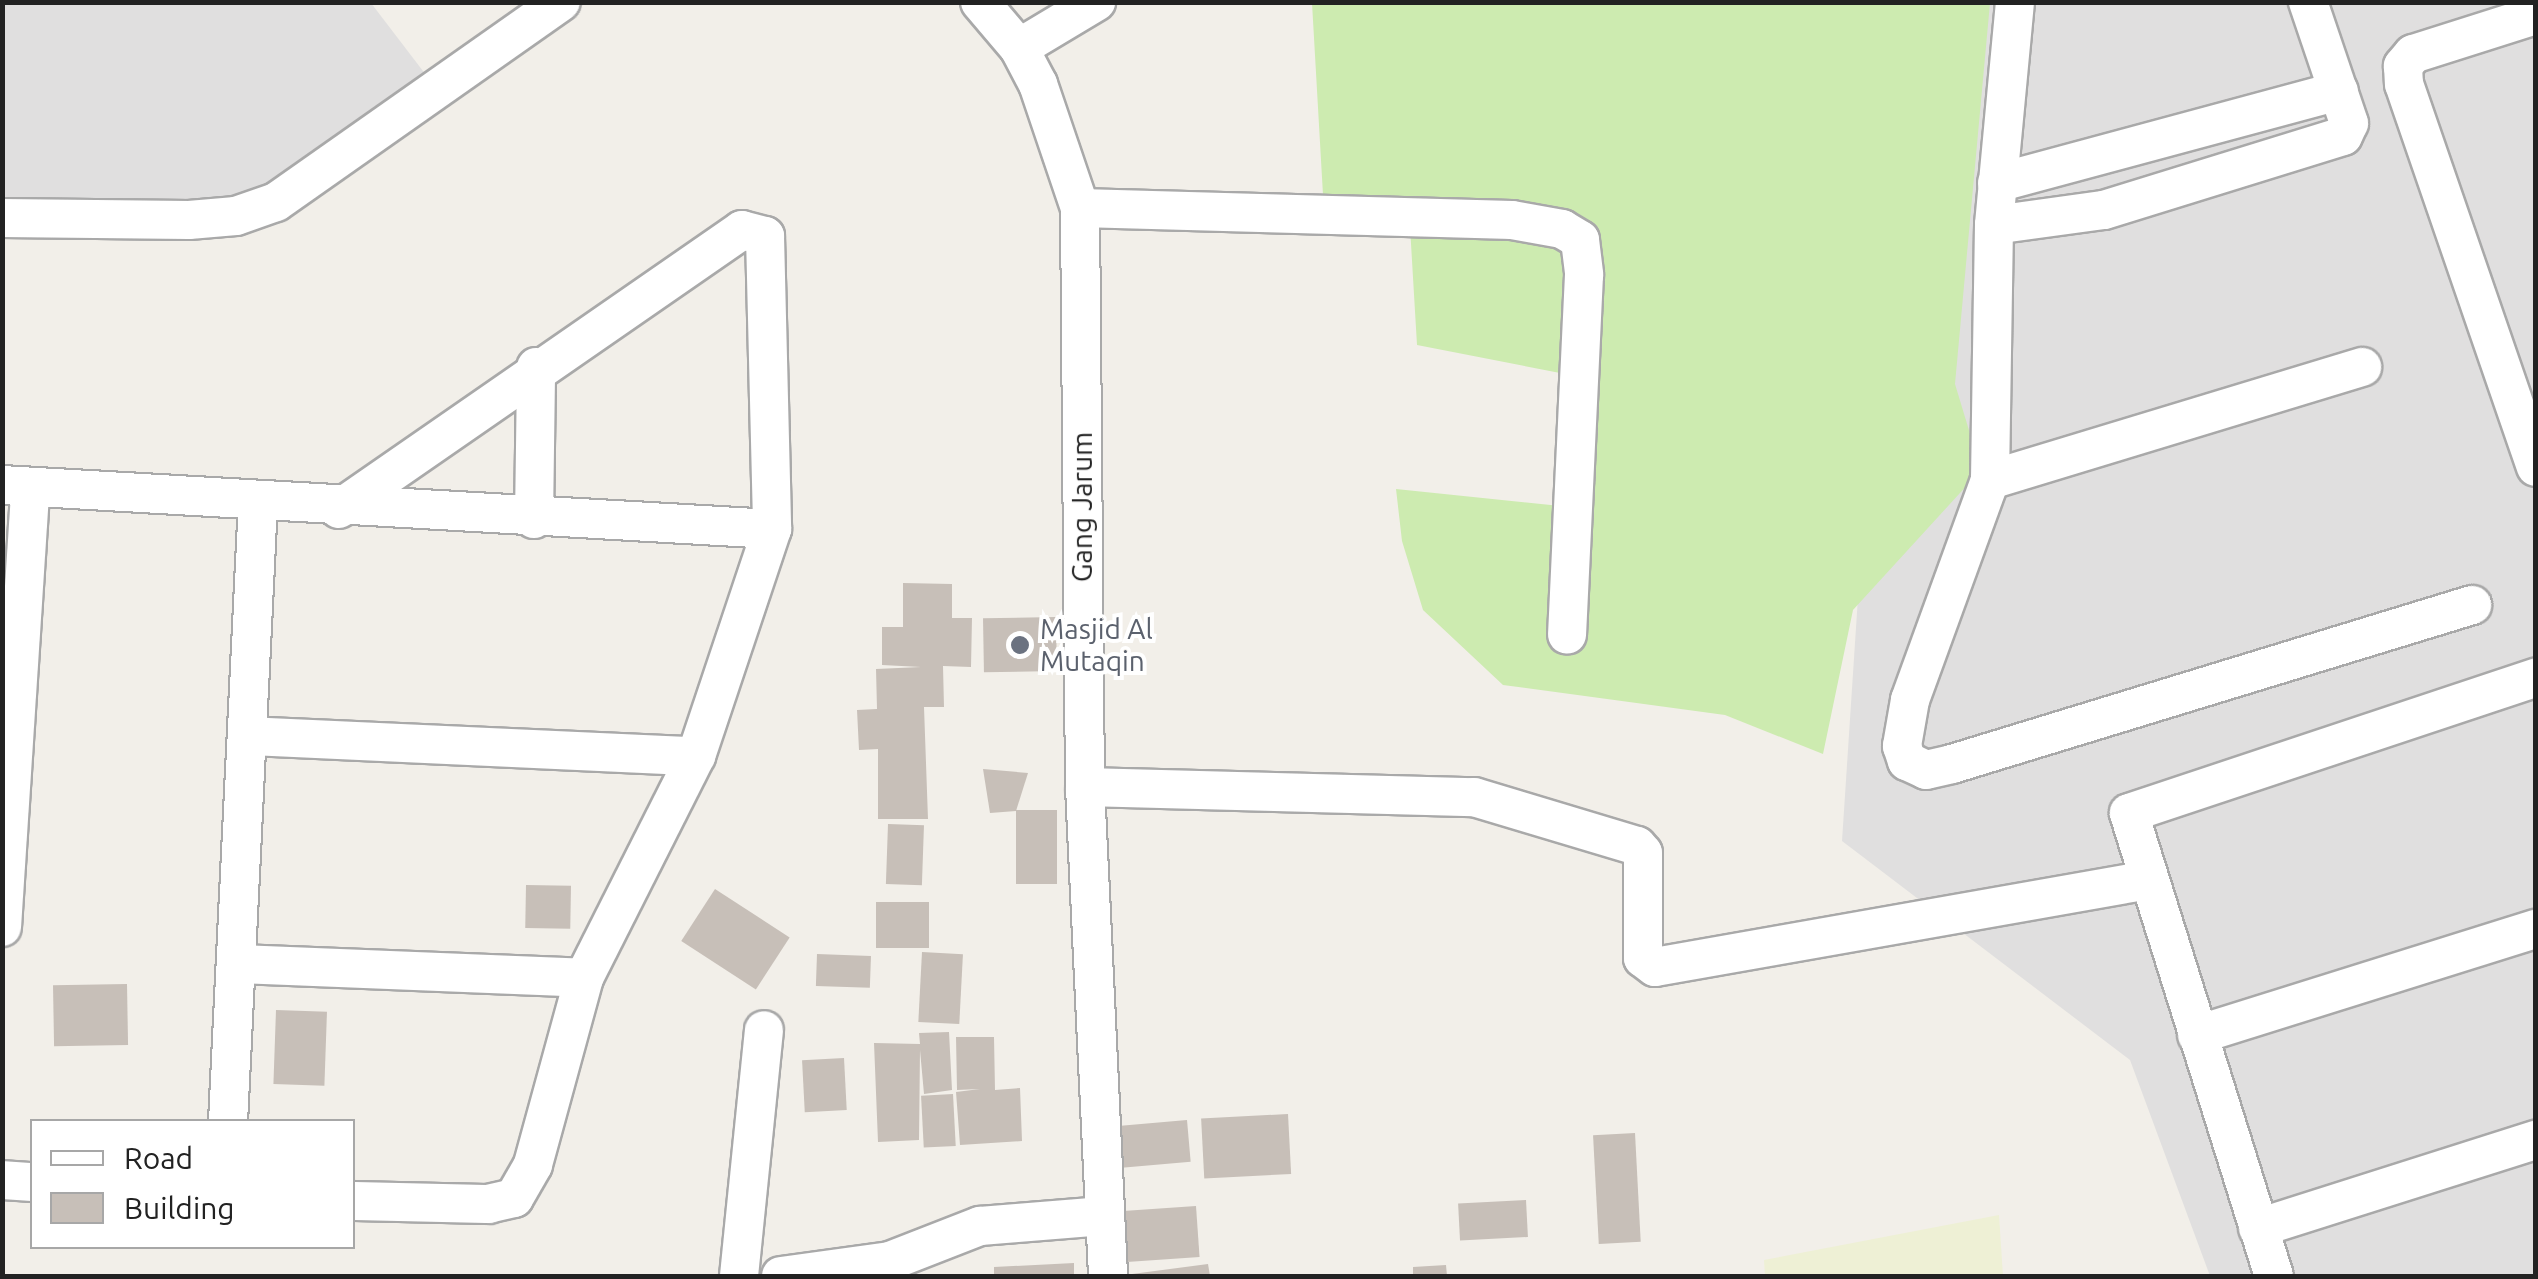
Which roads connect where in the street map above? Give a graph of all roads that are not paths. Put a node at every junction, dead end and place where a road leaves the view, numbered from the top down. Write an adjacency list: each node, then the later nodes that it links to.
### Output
1 (562, 2): 11 (street)
2 (980, 2): 7 (street, Gang Jarum)
3 (1096, 2): 7 (street)
4 (2015, 2): 9 (street)
5 (2308, 2): 8 (street)
6 (2536, 16): 15 (street)
7 (1018, 48): 10 (street, Gang Jarum)
8 (2339, 90): 9 (street); 12 (street)
9 (1997, 184): 12 (street)
10 (1080, 208): 23 (street); 28 (street, Gang Jarum)
11 (2, 218)
12 (1994, 226): 16 (street)
13 (536, 367): 19 (street); 20 (street); 21 (street)
14 (2362, 367): 16 (street)
15 (2536, 466)
16 (1990, 480): 22 (street)
17 (16, 487): 18 (street); 25 (street)
18 (258, 502): 19 (street); 26 (street)
19 (339, 509): 20 (street)
20 (534, 520): 21 (street)
21 (772, 528): 27 (street)
22 (2472, 605)
23 (1567, 635)
24 (2536, 678): 29 (street)
25 (9, 724): 30 (street)
26 (248, 736): 27 (street); 32 (street)
27 (696, 756): 33 (street)
28 (1085, 787): 29 (street); 41 (street, Gang Jarum)
29 (2147, 880): 35 (street)
30 (2, 926)
31 (2536, 929): 35 (street)
32 (238, 964): 33 (street); 36 (street)
33 (584, 978): 40 (street)
34 (764, 1030): 43 (street)
35 (2197, 1036): 42 (street)
36 (228, 1119)
37 (2536, 1140): 42 (street)
38 (2, 1180): 39 (street)
39 (30, 1182)
40 (355, 1201)
41 (1104, 1216): 44 (street); 45 (street, Gang Jarum)
42 (2258, 1228): 46 (street)
43 (739, 1276)
44 (780, 1276)
45 (1108, 1276)
46 (2274, 1276)

